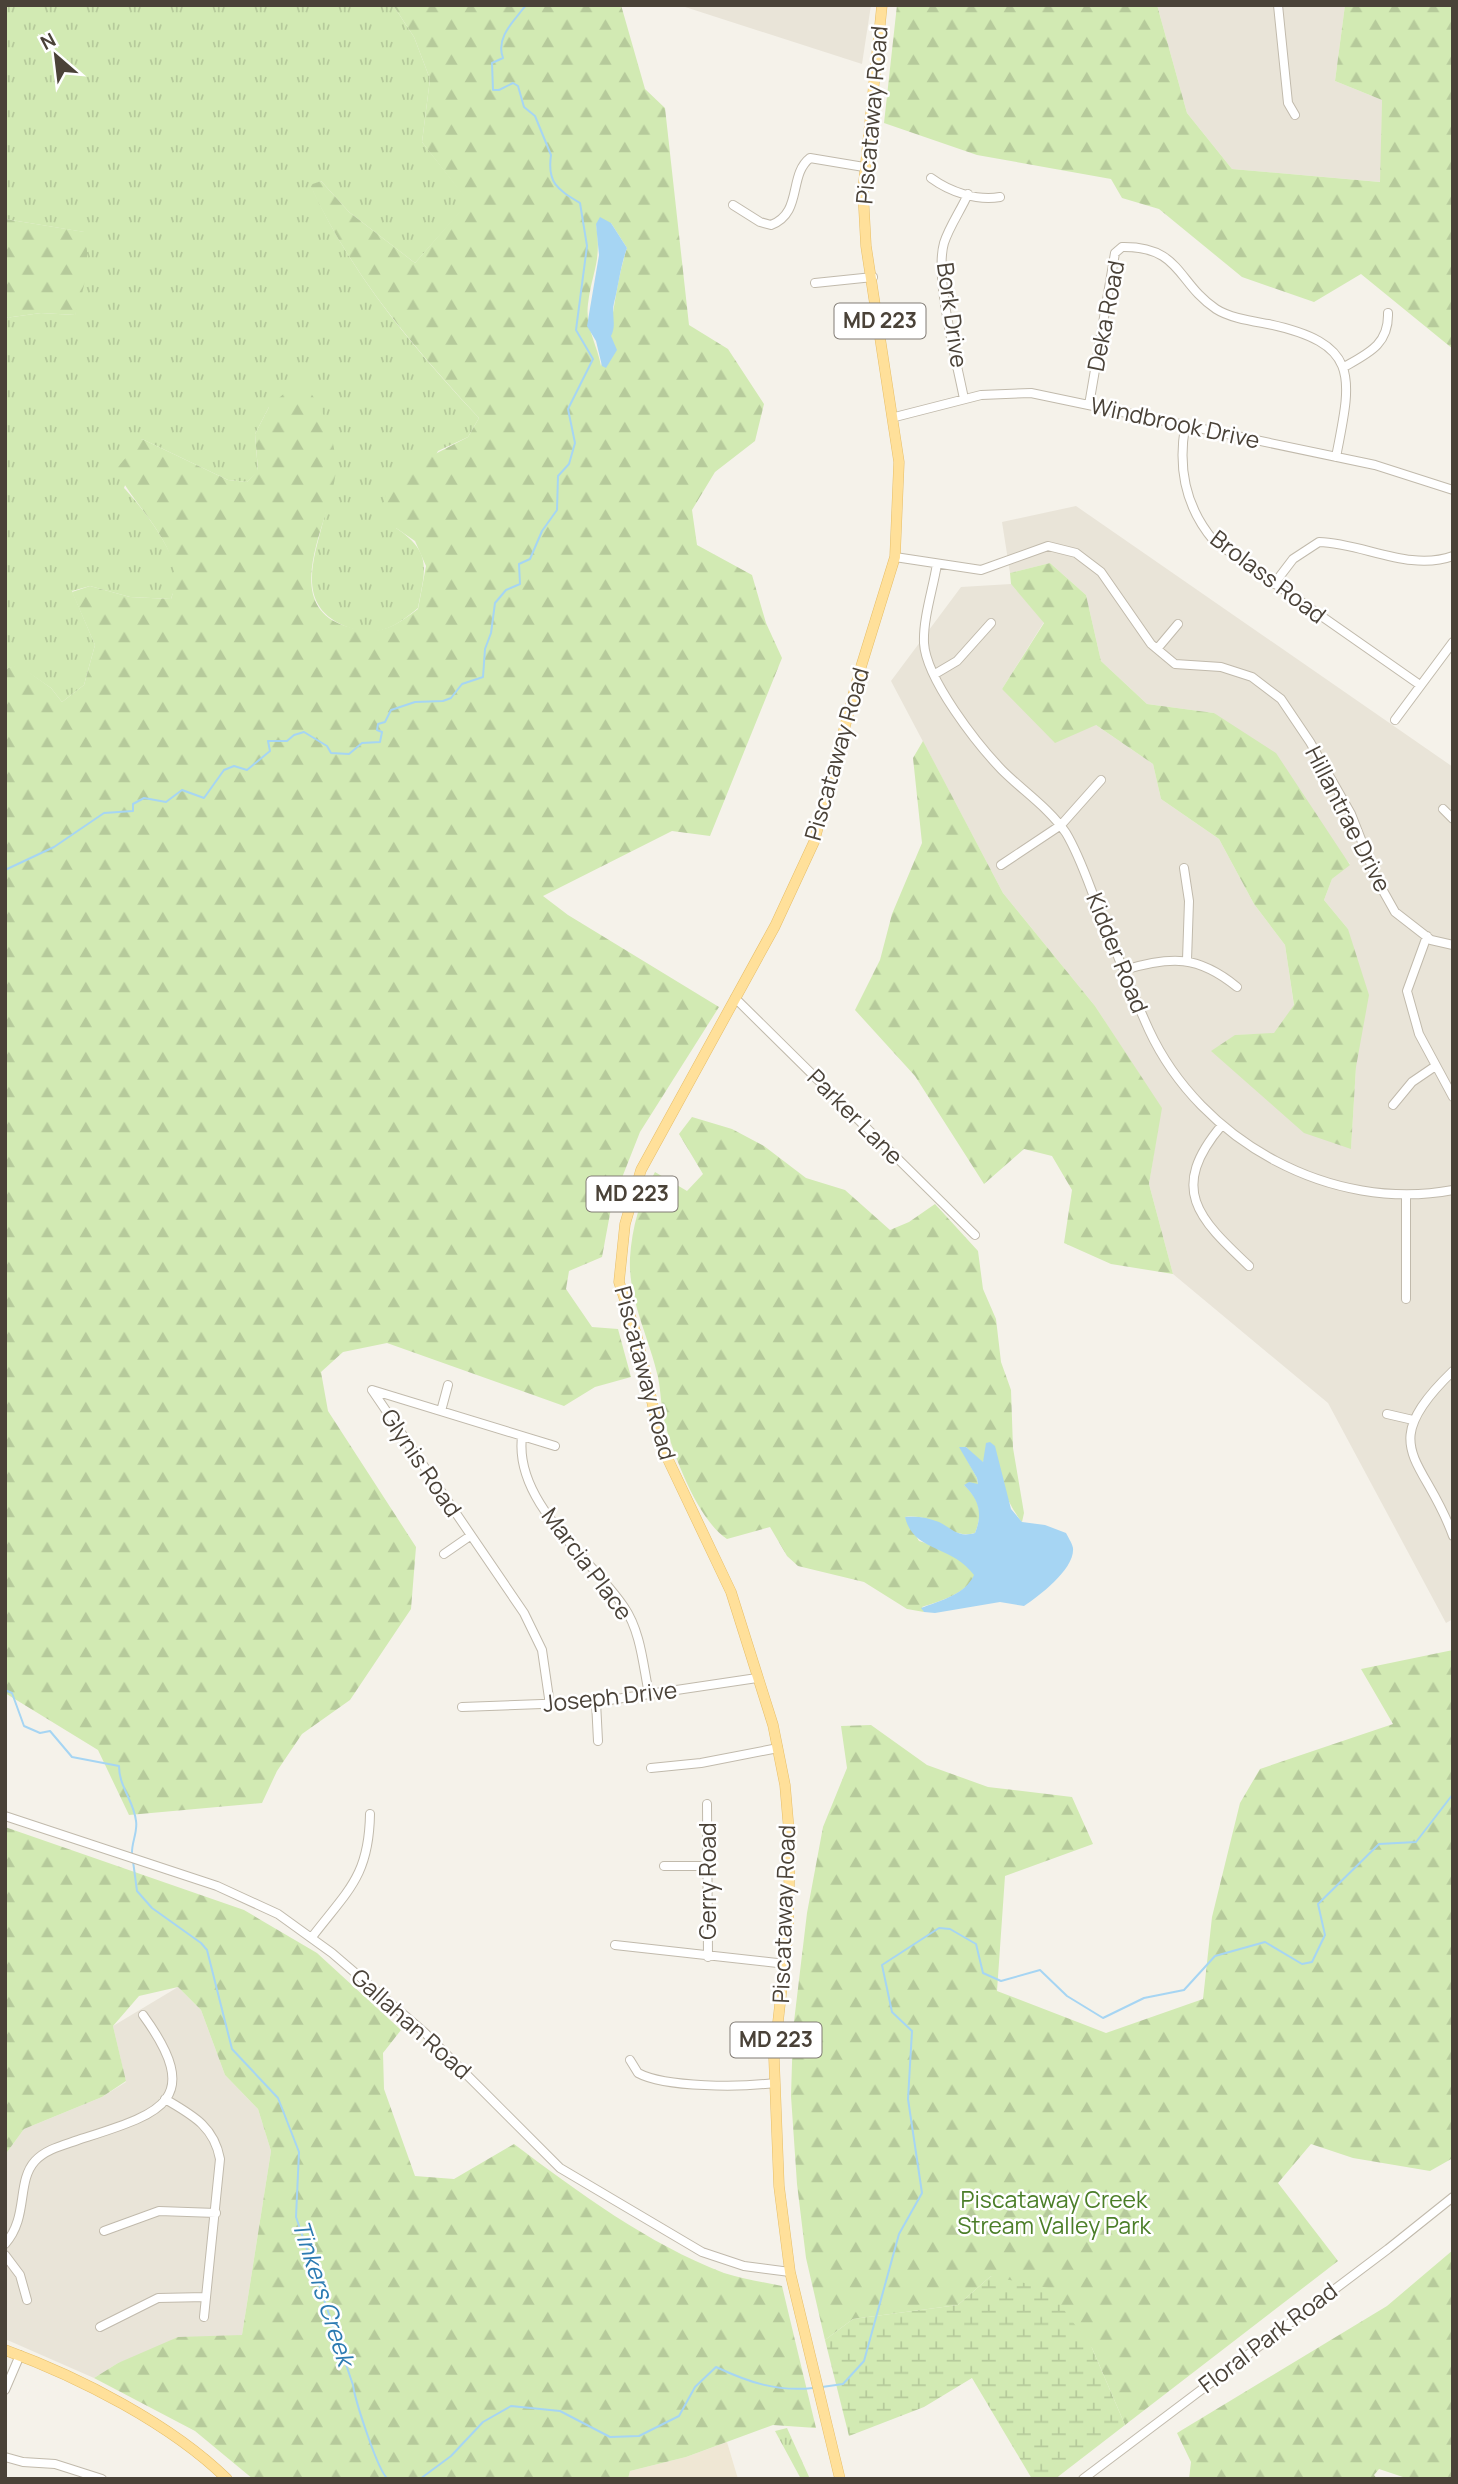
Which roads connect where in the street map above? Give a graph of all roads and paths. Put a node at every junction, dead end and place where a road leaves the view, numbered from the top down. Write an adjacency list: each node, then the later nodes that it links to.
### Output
1 (882, 5): 4 (main road, Piscataway Road / MD 223)
2 (1278, 5): 3 (street)
3 (1295, 115)
4 (864, 167): 8 (street); 9 (main road, Piscataway Road / MD 223)
5 (931, 178): 6 (street)
6 (968, 194): 7 (street); 13 (street, Bork Drive)
7 (1000, 197)
8 (733, 205)
9 (873, 277): 10 (street); 15 (main road, Piscataway Road / MD 223)
10 (816, 283)
11 (1388, 313): 12 (street)
12 (1344, 367): 14 (street, Deka Road); 17 (street)
13 (964, 399): 14 (street, Windbrook Drive); 15 (street, Windbrook Drive)
14 (1089, 405): 16 (street, Windbrook Drive)
15 (895, 417): 20 (main road, Piscataway Road / MD 223)
16 (1185, 427): 17 (street, Windbrook Drive); 22 (street, Brolass Road)
17 (1336, 457): 18 (street, Windbrook Drive)
18 (1453, 490)
19 (1453, 556): 22 (street)
20 (895, 557): 21 (street, Hillantrae Drive); 41 (main road, Piscataway Road / MD 223)
21 (937, 564): 26 (street, Hillantrae Drive); 27 (street, Kidder Road)
22 (1274, 584): 28 (street, Brolass Road)
23 (991, 622): 27 (street)
24 (1178, 624): 26 (street)
25 (1453, 642): 28 (street)
26 (1157, 649): 36 (street, Hillantrae Drive)
27 (934, 674): 33 (street, Kidder Road)
28 (1420, 685): 29 (street)
29 (1395, 720)
30 (1101, 780): 33 (street)
31 (1443, 809): 32 (street)
32 (1453, 819)
33 (1061, 825): 34 (street); 39 (street, Kidder Road)
34 (1000, 865)
35 (1184, 868): 38 (street)
36 (1427, 936): 37 (street, Hillantrae Drive); 42 (street)
37 (1453, 945)
38 (1187, 960): 39 (street); 40 (street)
39 (1124, 970): 45 (street, Kidder Road)
40 (1237, 987)
41 (735, 999): 48 (street, Parker Lane); 63 (main road, Piscataway Road / MD 223)
42 (1434, 1067): 43 (street); 44 (street)
43 (1453, 1097)
44 (1393, 1105)
45 (1222, 1125): 47 (street, Kidder Road); 49 (street)
46 (1453, 1190): 47 (street, Kidder Road)
47 (1406, 1196): 50 (street)
48 (975, 1235)
49 (1249, 1266)
50 (1406, 1299)
51 (1453, 1371): 52 (street)
52 (1445, 1379): 54 (street); 57 (street)
53 (448, 1385): 55 (street)
54 (1453, 1388)
55 (441, 1411): 58 (street, Glynis Road); 61 (street, Glynis Road)
56 (1387, 1413): 57 (street)
57 (1413, 1420): 60 (street)
58 (522, 1437): 59 (street, Glynis Road); 64 (street, Marcia Place)
59 (555, 1446)
60 (1453, 1535)
61 (470, 1536): 62 (street); 66 (street, Glynis Road)
62 (444, 1554)
63 (757, 1678): 64 (street, Joseph Drive); 69 (main road, Piscataway Road / MD 223)
64 (649, 1694): 65 (street, Joseph Drive)
65 (596, 1702): 66 (street, Joseph Drive); 68 (street)
66 (550, 1704): 67 (street, Joseph Drive)
67 (462, 1707)
68 (598, 1741)
69 (778, 1748): 70 (street); 79 (main road, Piscataway Road / MD 223)
70 (651, 1768)
71 (707, 1804): 75 (street, Gerry Road)
72 (370, 1814): 76 (street)
73 (5, 1816): 76 (street, Gallahan Road)
74 (664, 1866): 75 (street)
75 (709, 1866): 78 (street, Gerry Road)
76 (312, 1937): 89 (street, Gallahan Road)
77 (615, 1945): 78 (street)
78 (708, 1957): 79 (street)
79 (786, 1964): 82 (main road, Piscataway Road / MD 223)
80 (143, 2015): 83 (street)
81 (630, 2060): 82 (street)
82 (774, 2083): 89 (main road, Piscataway Road / MD 223)
83 (165, 2099): 85 (street); 87 (street)
84 (1453, 2197): 101 (street, Floral Park Road)
85 (216, 2213): 86 (street); 90 (street)
86 (104, 2231)
87 (5, 2244)
88 (5, 2255): 91 (street)
89 (790, 2272): 100 (main road, Piscataway Road / MD 223)
90 (206, 2297): 92 (street); 93 (street)
91 (27, 2300)
92 (204, 2317)
93 (100, 2327)
94 (5, 2350): 95 (main road)
95 (20, 2355): 96 (street); 99 (main road)
96 (5, 2390)
97 (5, 2457): 98 (street)
98 (102, 2479)
99 (227, 2479)
100 (840, 2479)
101 (1083, 2479)

